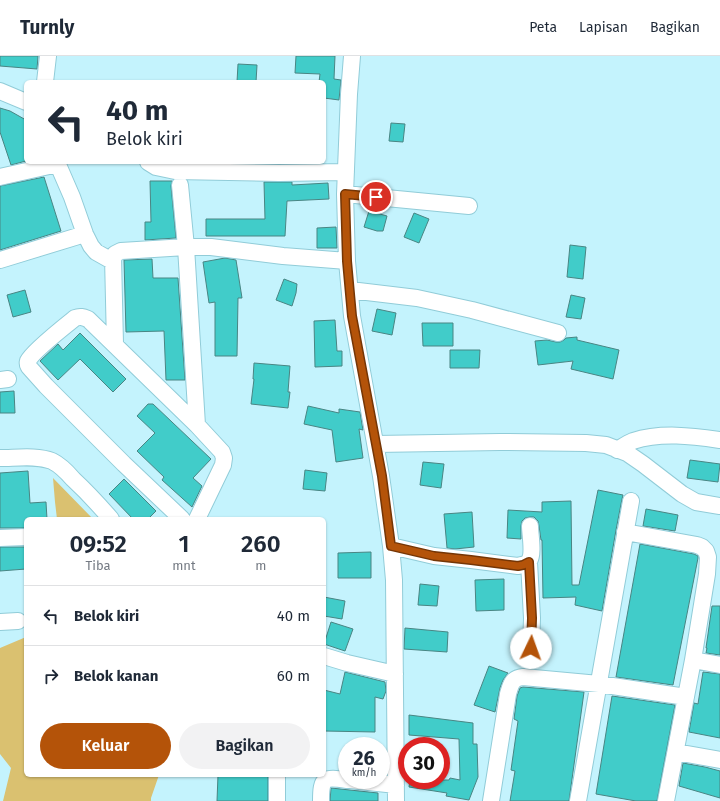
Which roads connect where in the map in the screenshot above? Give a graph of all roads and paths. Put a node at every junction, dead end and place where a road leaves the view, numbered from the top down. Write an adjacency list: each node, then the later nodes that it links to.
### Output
1 (48, 56): 3 (street)
2 (352, 56): 7 (street)
3 (45, 80)
4 (0, 90): 5 (street)
5 (24, 101)
6 (151, 164): 7 (street)
7 (346, 172): 10 (street)
8 (0, 177): 12 (street)
9 (180, 185): 13 (street)
10 (345, 194): 11 (street); 16 (street)
11 (469, 206)
12 (86, 234): 14 (street); 15 (street)
13 (186, 246): 15 (street); 16 (street); 20 (street)
14 (0, 260)
15 (112, 261): 19 (street)
16 (347, 261): 17 (street)
17 (350, 290): 18 (street); 22 (street)
18 (558, 333)
19 (115, 344): 20 (street); 28 (street)
20 (197, 425): 29 (street)
21 (720, 440): 23 (street)
22 (376, 444): 23 (street); 34 (street)
23 (617, 450): 26 (street)
24 (0, 458): 27 (street)
25 (631, 501): 31 (street)
26 (720, 506)
27 (109, 517)
28 (180, 517)
29 (198, 517)
30 (530, 526): 35 (street)
31 (625, 532): 36 (street); 44 (street)
32 (24, 537): 33 (street)
33 (0, 538)
34 (391, 546): 35 (street); 43 (street)
35 (529, 562): 39 (street)
36 (714, 575): 41 (street)
37 (18, 621): 38 (street)
38 (0, 622)
39 (531, 648)
40 (326, 657): 43 (street)
41 (693, 660): 42 (street); 45 (street)
42 (720, 665)
43 (395, 674): 51 (street)
44 (599, 684): 45 (street); 55 (street); 56 (street)
45 (686, 697): 46 (street)
46 (676, 752): 47 (street); 57 (street)
47 (720, 760)
48 (277, 777): 52 (street)
49 (338, 779): 53 (street)
50 (390, 784): 51 (street)
51 (396, 785): 54 (street)
52 (277, 801)
53 (321, 801)
54 (396, 801)
55 (491, 801)
56 (578, 801)
57 (666, 801)

